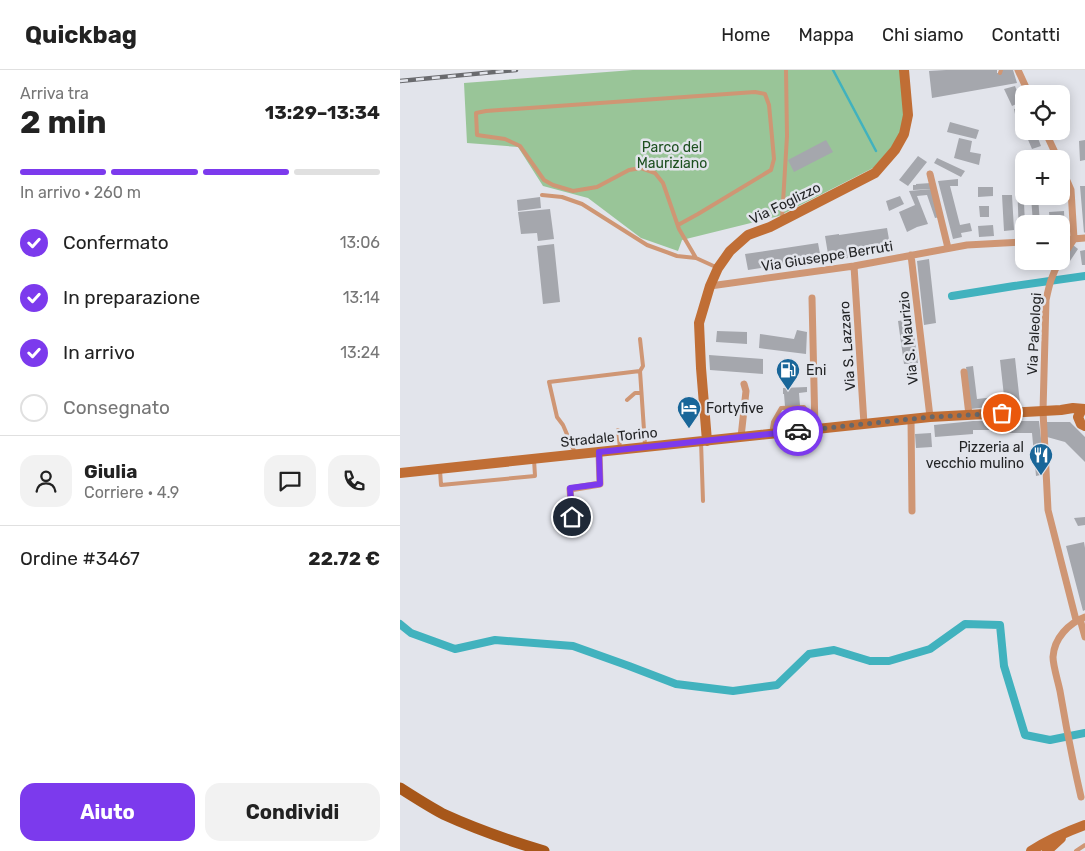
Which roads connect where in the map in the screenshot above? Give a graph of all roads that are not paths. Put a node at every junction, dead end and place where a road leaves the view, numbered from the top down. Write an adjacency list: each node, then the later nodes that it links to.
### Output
1 (786, 70): 8 (lane)
2 (904, 70): 8 (main road, Via Foglizzo)
3 (1018, 70): 4 (street)
4 (1025, 85)
5 (930, 174): 15 (street)
6 (1070, 188): 12 (street)
7 (542, 195): 17 (lane)
8 (782, 221): 19 (main road, Via Foglizzo)
9 (678, 225): 9 (lane); 17 (lane)
10 (1085, 238): 12 (street)
11 (1070, 239): 12 (street)
12 (1074, 239): 14 (street, Via Paleologi)
13 (1015, 242): 15 (street, Via Giuseppe Berruti)
14 (1070, 245)
15 (948, 248): 16 (street, Via Giuseppe Berruti)
16 (911, 255): 18 (street, Via Giuseppe Berruti); 33 (street, Via S. Maurizio)
17 (696, 258): 19 (lane)
18 (854, 266): 21 (street, Via Giuseppe Berruti); 35 (street, Via S. Lazzaro)
19 (718, 268): 21 (main road, Via Foglizzo)
20 (1055, 270): 31 (street, Via Paleologi)
21 (710, 286): 41 (main road, Via Foglizzo)
22 (812, 298): 36 (street)
23 (640, 340): 24 (lane)
24 (640, 371): 27 (lane); 45 (lane)
25 (964, 372): 32 (street)
26 (744, 384): 40 (street)
27 (642, 393): 28 (lane); 42 (lane)
28 (627, 400)
29 (1085, 409): 30 (main road, Stradale Torino); 37 (main road)
30 (1061, 410): 31 (main road, Stradale Torino); 37 (main road)
31 (1043, 411): 32 (main road, Stradale Torino); 52 (street, Via Paleologi)
32 (969, 415): 33 (main road, Stradale Torino)
33 (930, 417): 34 (main road, Stradale Torino)
34 (911, 419): 35 (main road, Stradale Torino); 50 (street)
35 (864, 424): 36 (main road, Stradale Torino)
36 (815, 425): 39 (main road, Stradale Torino); 39 (lane)
37 (1083, 425)
38 (618, 430): 43 (lane)
39 (771, 434): 40 (main road, Stradale Torino)
40 (741, 437): 41 (main road, Stradale Torino)
41 (704, 441): 42 (main road, Stradale Torino); 49 (lane)
42 (645, 448): 43 (main road, Stradale Torino)
43 (620, 450): 44 (main road, Stradale Torino)
44 (599, 452): 45 (main road, Stradale Torino); 51 (street)
45 (576, 455): 46 (main road, Stradale Torino)
46 (534, 460): 47 (main road, Stradale Torino); 47 (lane)
47 (440, 470): 48 (main road, Stradale Torino)
48 (400, 474)
49 (703, 501)
50 (912, 511)
51 (572, 517)
52 (1080, 619): 53 (street, Via Paleologi); 55 (street)
53 (1085, 638)
54 (400, 788): 59 (main road)
55 (1081, 797)
56 (1085, 824): 57 (main road)
57 (1067, 831): 60 (main road); 61 (main road)
58 (1085, 845): 62 (lane)
59 (544, 851)
60 (1030, 851)
61 (1047, 851)
62 (1076, 851)

